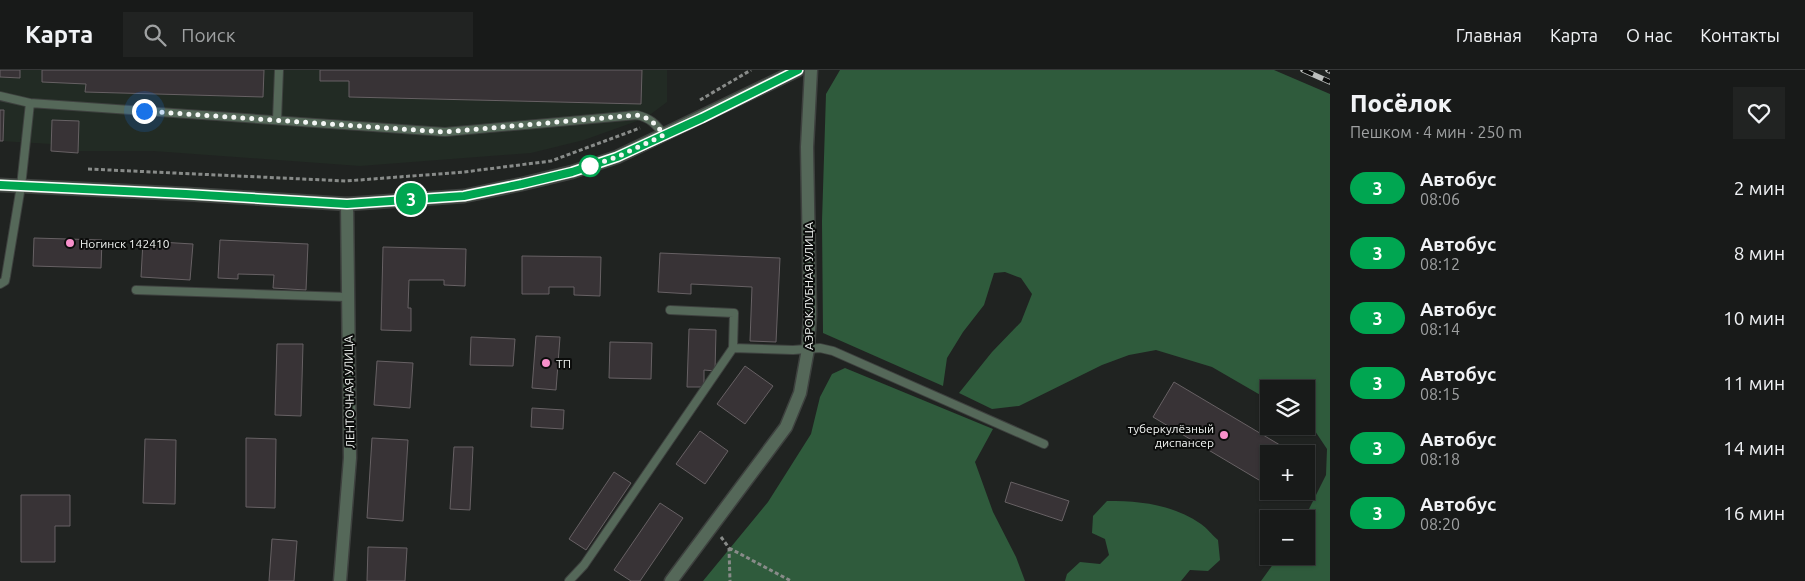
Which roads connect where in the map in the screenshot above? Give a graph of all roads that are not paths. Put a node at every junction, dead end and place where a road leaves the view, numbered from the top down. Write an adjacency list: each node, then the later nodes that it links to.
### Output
1 (279, 70): 6 (lane)
2 (798, 70): 7 (street)
3 (811, 70): 16 (street, АЭРОКЛУБНАЯ УЛИЦА)
4 (0, 96): 5 (lane)
5 (30, 103): 6 (lane); 9 (lane)
6 (277, 120): 7 (lane)
7 (664, 135): 10 (street)
8 (0, 185): 9 (street)
9 (21, 186): 10 (street); 11 (lane)
10 (347, 204): 13 (street, ЛЕНТОЧНАЯ УЛИЦА)
11 (0, 284)
12 (136, 290): 13 (lane)
13 (348, 297): 18 (street, ЛЕНТОЧНАЯ УЛИЦА)
14 (670, 310): 15 (lane)
15 (733, 348): 16 (lane); 19 (lane)
16 (808, 349): 17 (lane); 20 (street, АЭРОКЛУБНАЯ УЛИЦА)
17 (1044, 444)
18 (340, 581)
19 (570, 581)
20 (671, 581)

